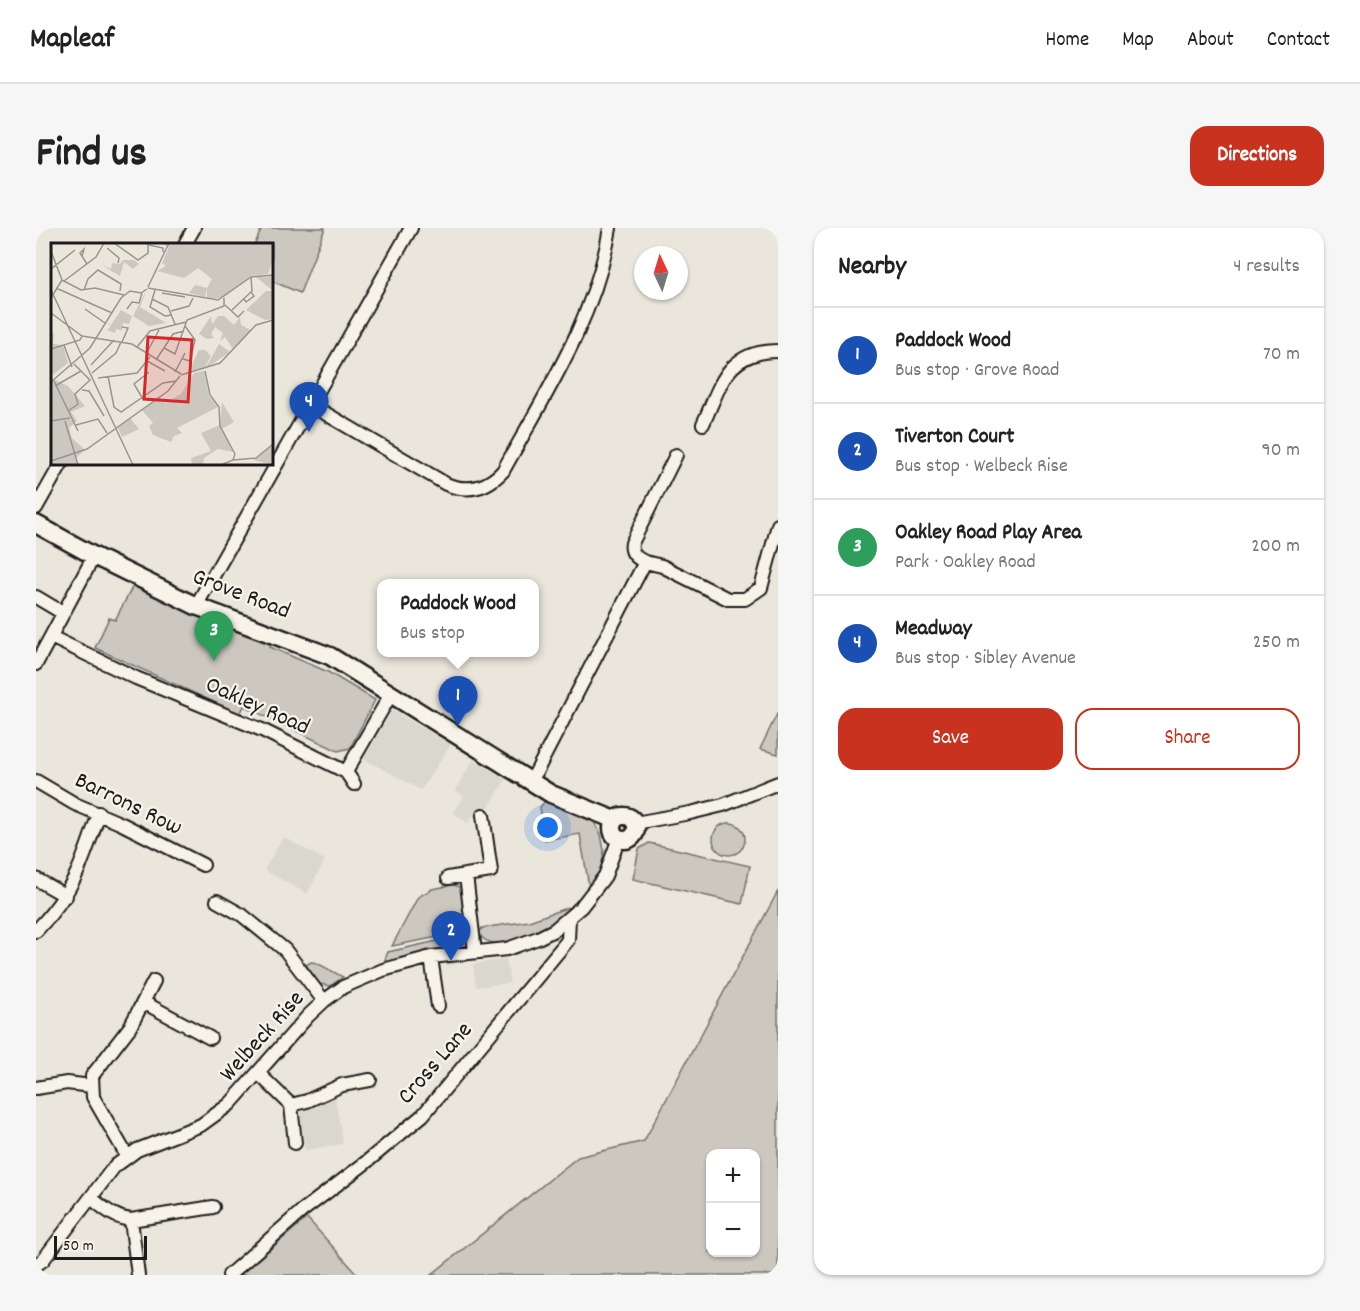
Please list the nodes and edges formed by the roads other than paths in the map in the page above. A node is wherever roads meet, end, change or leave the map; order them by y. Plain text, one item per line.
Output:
1 (194, 228) edge
2 (411, 228) edge
3 (610, 228) edge
4 (186, 243) edge
5 (778, 351) edge
6 (311, 405) junction
7 (703, 424) dead end
8 (676, 455) dead end
9 (60, 465) edge
10 (36, 508) edge
11 (36, 524) edge
12 (778, 525) edge
13 (94, 556) junction
14 (645, 562) junction
15 (36, 597) edge
16 (196, 606) junction
17 (63, 613) junction
18 (51, 637) junction
19 (36, 664) edge
20 (391, 694) junction
21 (346, 772) junction
22 (36, 781) edge
23 (531, 782) junction
24 (778, 783) edge
25 (354, 784) dead end
26 (99, 813) junction
27 (483, 815) dead end
28 (615, 820) junction
29 (635, 823) junction
30 (619, 838) junction
31 (203, 865) dead end
32 (466, 875) junction
33 (448, 878) dead end
34 (36, 879) edge
35 (66, 896) junction
36 (217, 900) dead end
37 (569, 918) junction
38 (36, 932) edge
39 (475, 952) junction
40 (431, 957) junction
41 (154, 981) dead end
42 (324, 1001) junction
43 (143, 1002) junction
44 (438, 1006) dead end
45 (210, 1038) dead end
46 (258, 1073) junction
47 (370, 1080) dead end
48 (91, 1086) junction
49 (36, 1088) edge
50 (291, 1105) junction
51 (295, 1143) dead end
52 (127, 1156) junction
53 (91, 1198) junction
54 (213, 1207) dead end
55 (131, 1220) junction
56 (36, 1265) edge
57 (138, 1275) edge
58 (229, 1275) edge

1 - 4 street
2 - 6 street
3 - 6 street
5 - 7 street
6 - 16 street
8 - 14 street
9 - 10 street
11 - 13 street, Grove Road
12 - 14 street
13 - 16 street, Grove Road
13 - 17 street
14 - 23 street
15 - 17 street
16 - 20 street, Grove Road
17 - 18 street
18 - 19 street
18 - 21 street, Oakley Road
20 - 21 street
20 - 23 street, Grove Road
21 - 25 street, Oakley Road
22 - 26 street, Barrons Row
23 - 28 street, Grove Road
24 - 29 street
26 - 31 street, Barrons Row
26 - 35 street
27 - 32 street
28 - 29 street, Grove Road
28 - 30 street
29 - 30 street
30 - 37 street
32 - 33 street
32 - 39 street
34 - 35 street
35 - 38 street
36 - 42 street
37 - 39 street, Welbeck Rise
37 - 58 street, Cross Lane
39 - 40 street, Welbeck Rise
40 - 42 street, Welbeck Rise
40 - 44 street
41 - 43 street
42 - 46 street, Welbeck Rise
43 - 45 street
43 - 48 street
46 - 50 street
46 - 52 street, Welbeck Rise
47 - 50 street
48 - 49 street
48 - 52 street
50 - 51 street
52 - 53 street, Welbeck Rise
53 - 55 street
53 - 56 street, Welbeck Rise
54 - 55 street
55 - 57 street

